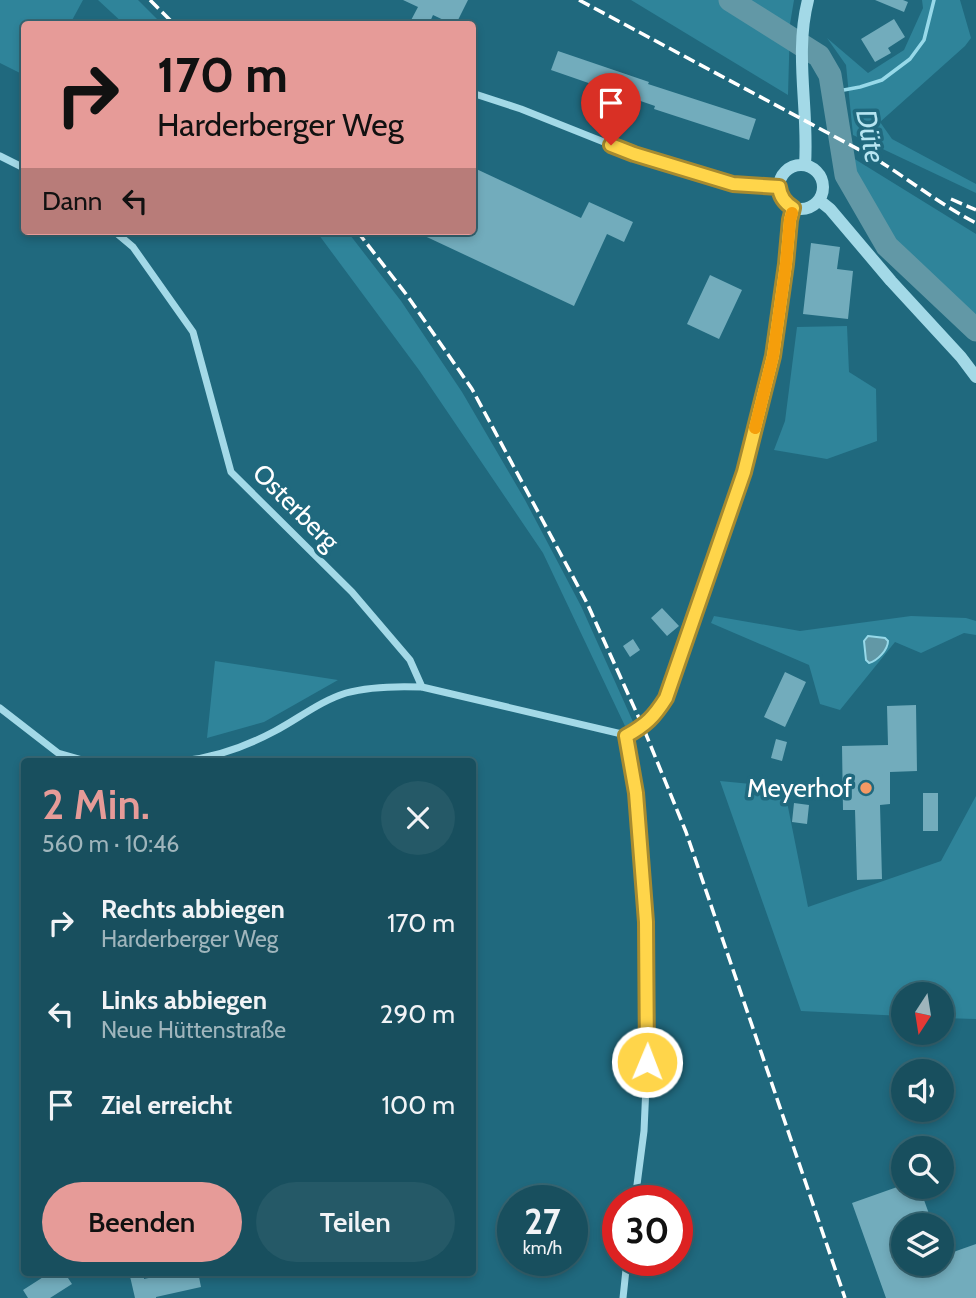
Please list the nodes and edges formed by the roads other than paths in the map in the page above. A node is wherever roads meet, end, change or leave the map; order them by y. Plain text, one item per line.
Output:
1 (808, 0) edge
2 (476, 94) edge
3 (0, 156) edge
4 (805, 165) junction
5 (21, 166) edge
6 (779, 187) junction
7 (820, 201) junction
8 (793, 208) junction
9 (119, 235) edge
10 (976, 377) edge
11 (422, 687) junction
12 (0, 708) edge
13 (626, 736) junction
14 (76, 758) edge
15 (201, 758) edge
16 (637, 1185) edge
17 (625, 1276) edge
18 (623, 1298) edge

1 - 4 street
2 - 6 street
3 - 5 street
4 - 6 street
4 - 7 street
6 - 8 street
7 - 8 street
7 - 10 street
8 - 13 street
9 - 11 street, Osterberg
11 - 13 street
11 - 15 street
12 - 14 street
13 - 16 street
17 - 18 street

